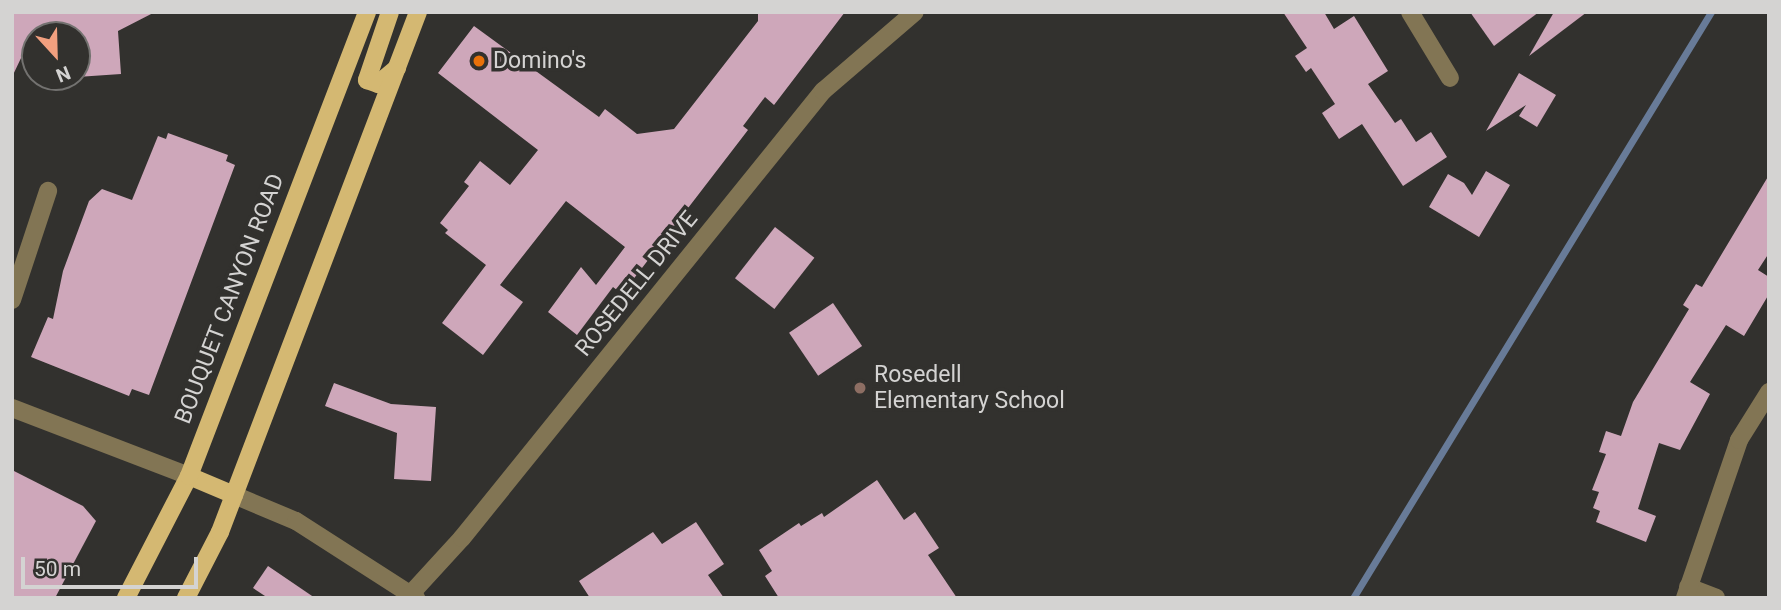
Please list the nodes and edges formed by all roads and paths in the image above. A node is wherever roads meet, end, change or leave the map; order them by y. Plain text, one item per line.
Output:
1 (367, 12) edge
2 (390, 12) edge
3 (418, 12) edge
4 (915, 12) edge
5 (1410, 12) edge
6 (399, 66) junction
7 (1450, 78) dead end
8 (48, 191) dead end
9 (12, 300) edge
10 (1769, 392) edge
11 (12, 408) edge
12 (189, 475) junction
13 (234, 495) junction
14 (1686, 592) edge
15 (411, 596) edge
16 (126, 598) edge
17 (186, 598) edge
18 (1716, 598) edge

1 - 12 main road, BOUQUET CANYON ROAD
2 - 6 main road
3 - 6 main road
4 - 15 street, ROSEDELL DRIVE
5 - 7 street
6 - 13 main road
8 - 9 street
10 - 14 street
11 - 12 street
12 - 13 main road
12 - 16 main road, BOUQUET CANYON ROAD
13 - 15 street
13 - 17 main road
14 - 18 street

